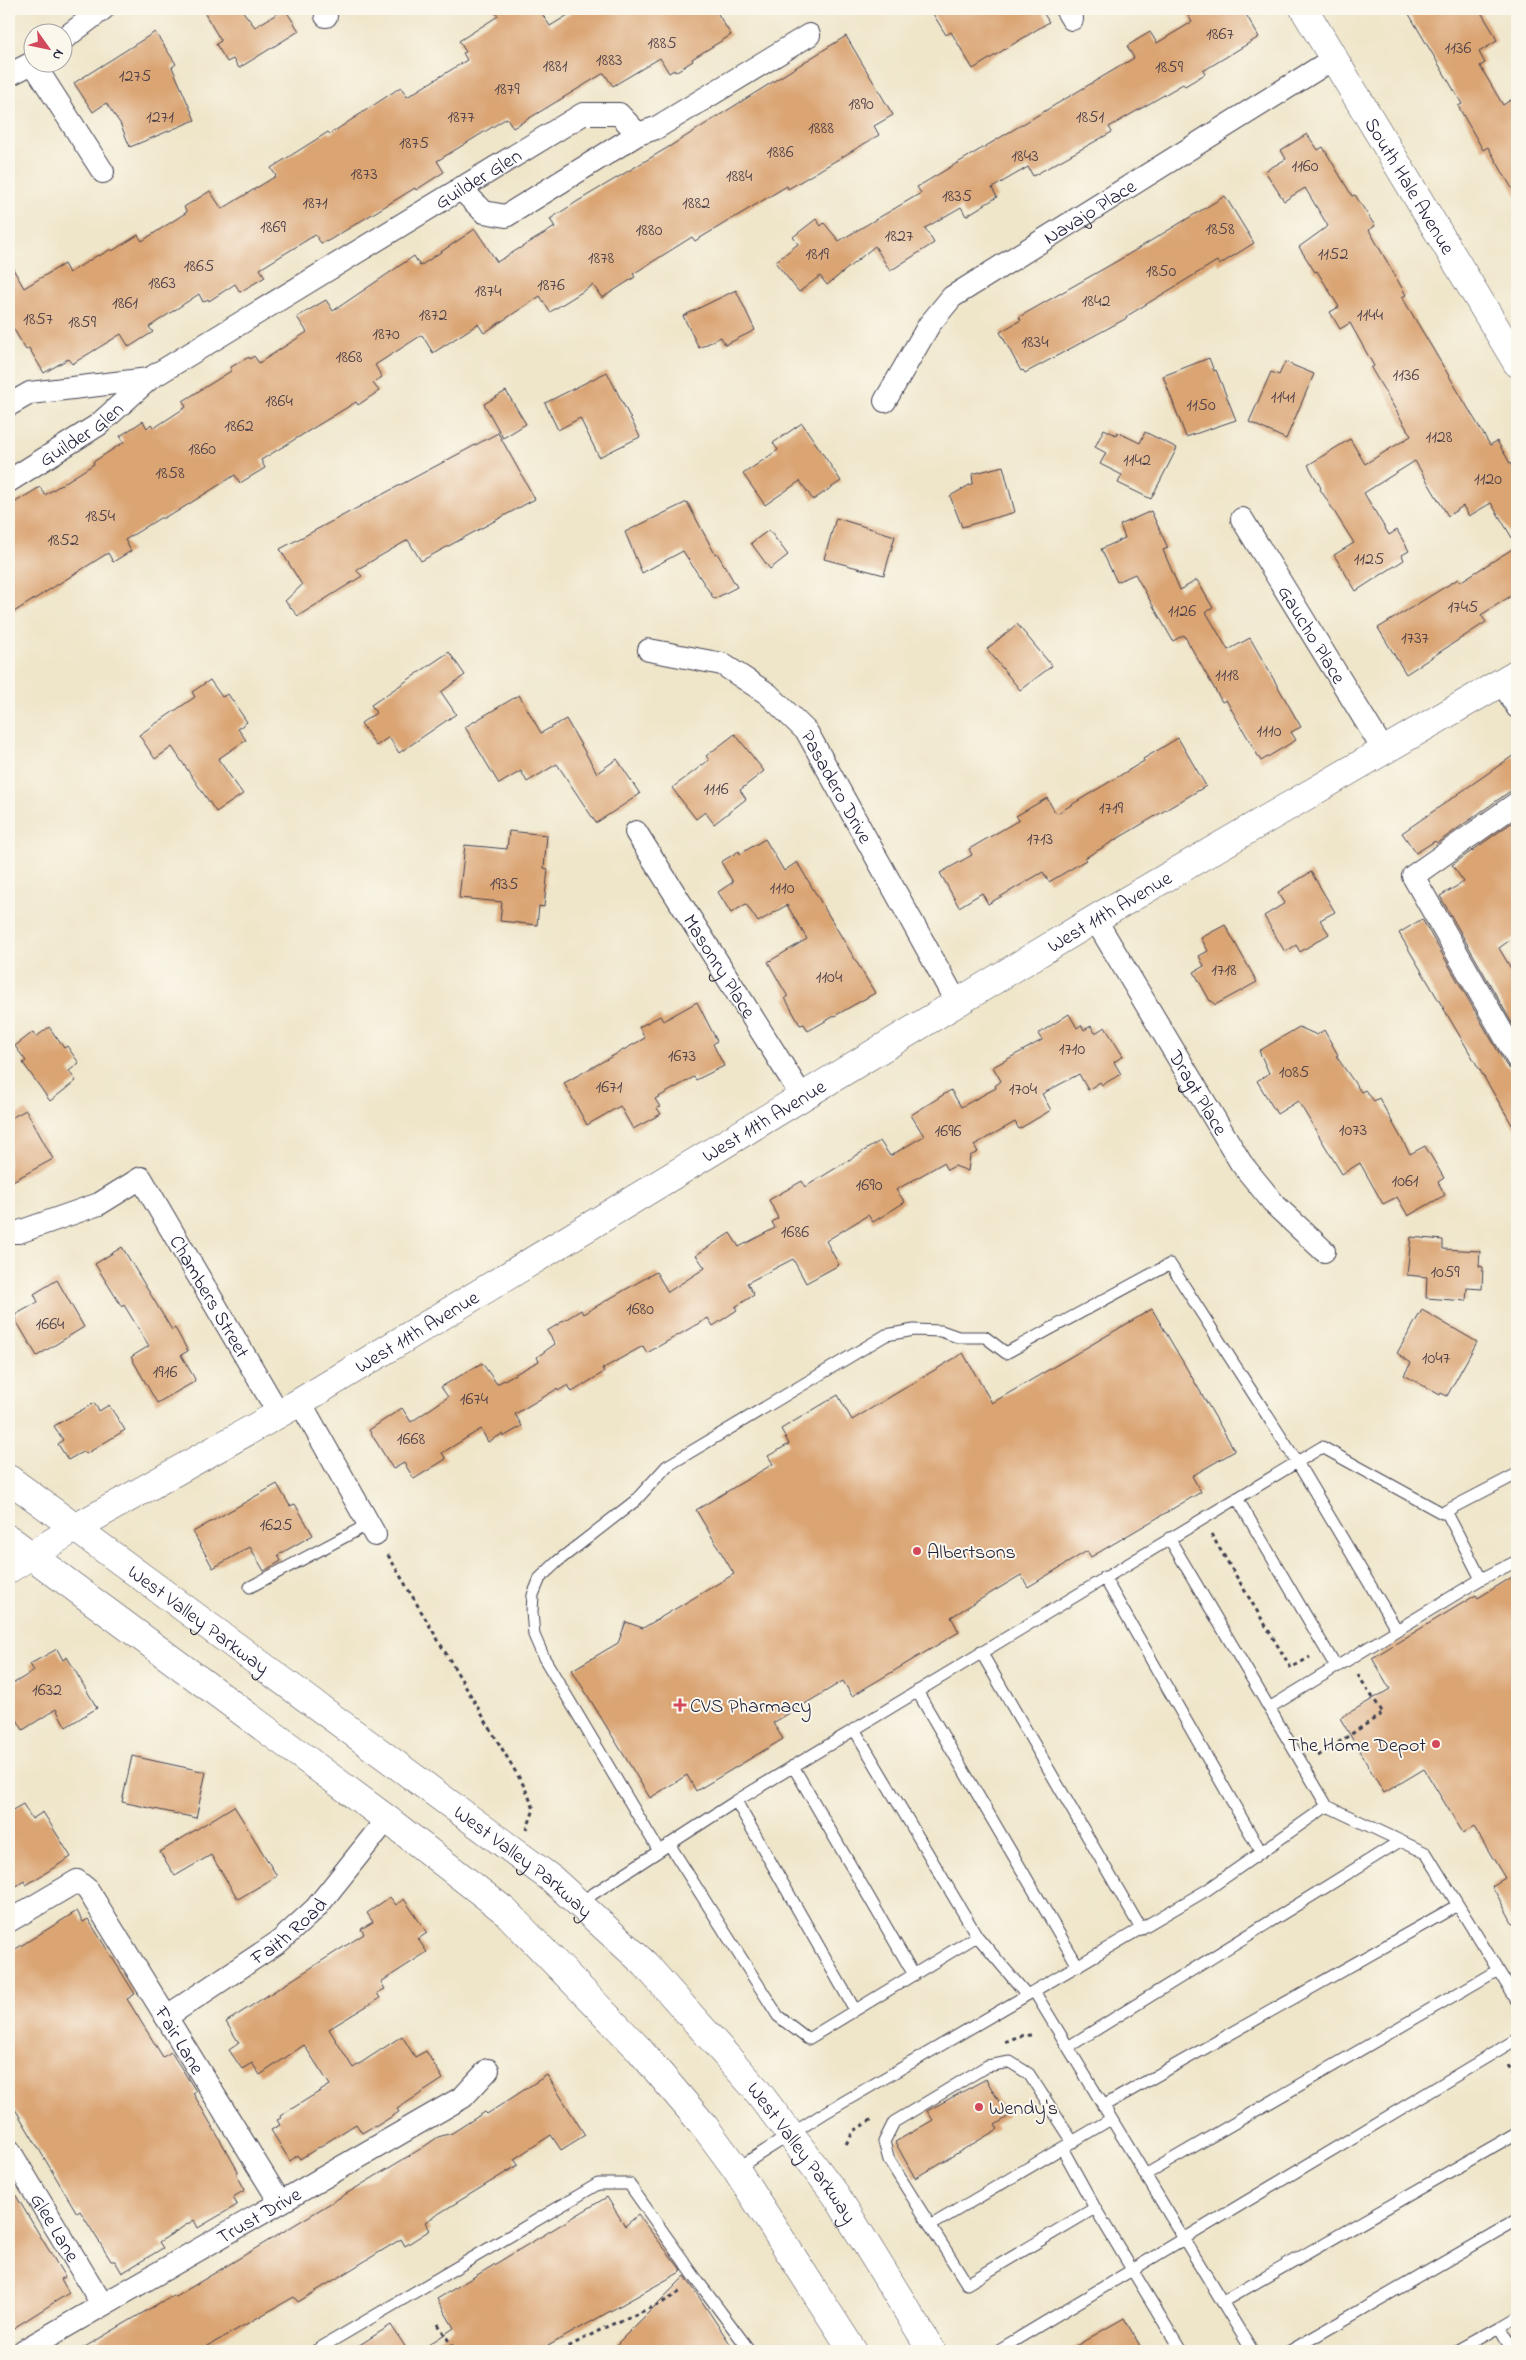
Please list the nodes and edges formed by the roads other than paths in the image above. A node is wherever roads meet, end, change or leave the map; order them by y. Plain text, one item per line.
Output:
1 (103, 9) edge
2 (1304, 9) edge
3 (72, 32) edge
4 (809, 35) dead end
5 (1333, 59) junction
6 (22, 68) edge
7 (39, 72) edge
8 (9, 75) edge
9 (638, 134) junction
10 (103, 172) dead end
11 (460, 188) junction
12 (1517, 364) edge
13 (149, 379) junction
14 (885, 401) dead end
15 (9, 405) edge
16 (9, 481) edge
17 (1242, 518) dead end
18 (649, 650) dead end
19 (1510, 677) edge
20 (1517, 707) edge
21 (1384, 751) junction
22 (1517, 803) edge
23 (636, 832) dead end
24 (1094, 919) junction
25 (957, 1003) junction
26 (1517, 1058) edge
27 (802, 1098) junction
28 (9, 1232) edge
29 (1324, 1251) dead end
30 (290, 1408) junction
31 (1297, 1462) junction
32 (1517, 1474) edge
33 (9, 1479) edge
34 (1237, 1498) junction
35 (1446, 1511) junction
36 (76, 1528) junction
37 (372, 1529) joint
38 (1169, 1538) junction
39 (9, 1539) edge
40 (31, 1555) junction
41 (1517, 1561) edge
42 (9, 1570) edge
43 (1104, 1577) junction
44 (1480, 1579) junction
45 (250, 1587) dead end
46 (1397, 1630) junction
47 (981, 1652) junction
48 (1336, 1667) junction
49 (917, 1691) junction
50 (1269, 1708) junction
51 (854, 1729) junction
52 (793, 1766) junction
53 (736, 1801) junction
54 (1327, 1806) junction
55 (387, 1819) junction
56 (1400, 1841) junction
57 (669, 1844) junction
58 (659, 1851) junction
59 (1261, 1852) junction
60 (579, 1903) junction
61 (1458, 1905) junction
62 (9, 1921) edge
63 (1141, 1929) junction
64 (977, 1936) junction
65 (1078, 1966) junction
66 (1498, 1970) junction
67 (914, 1974) junction
68 (1030, 1993) junction
69 (1517, 2001) edge
70 (855, 2010) junction
71 (166, 2017) junction
72 (1517, 2039) edge
73 (1068, 2047) junction
74 (488, 2070) dead end
75 (1103, 2106) junction
76 (1112, 2120) junction
77 (1517, 2133) edge
78 (790, 2135) junction
79 (1073, 2142) junction
80 (1062, 2148) junction
81 (9, 2150) edge
82 (736, 2169) junction
83 (1145, 2175) junction
84 (280, 2202) junction
85 (1094, 2208) junction
86 (1517, 2220) edge
87 (930, 2226) junction
88 (1183, 2239) junction
89 (1131, 2270) junction
90 (1222, 2302) junction
91 (102, 2304) junction
92 (1517, 2316) edge
93 (1500, 2327) junction
94 (23, 2351) edge
95 (315, 2351) edge
96 (750, 2351) edge
97 (853, 2351) edge
98 (932, 2351) edge
99 (996, 2351) edge
100 (1182, 2351) edge
101 (1252, 2351) edge
102 (1290, 2351) edge
103 (1457, 2351) edge
104 (1514, 2351) edge

1 - 3 street
2 - 5 main road, South Hale Avenue
4 - 9 street
5 - 12 main road, South Hale Avenue
5 - 14 street, Navajo Place
6 - 8 street
7 - 10 street
9 - 11 street, Guilder Glen
9 - 11 street
11 - 13 street, Guilder Glen
13 - 15 street, Guilder Glen
13 - 16 street, Guilder Glen
17 - 21 street, Gaucho Place
18 - 25 street, Pasadero Drive
19 - 20 street
19 - 21 main road, West 11th Avenue
21 - 24 main road, West 11th Avenue
22 - 26 street
23 - 27 street, Masonry Place
24 - 25 main road, West 11th Avenue
24 - 29 street, Dragt Place
25 - 27 main road, West 11th Avenue
27 - 30 main road, West 11th Avenue
28 - 30 street, Chambers Street
30 - 36 main road, West 11th Avenue
30 - 37 street, Chambers Street
31 - 34 lane
31 - 35 lane
31 - 46 lane
31 - 58 lane
32 - 35 lane
33 - 36 main road, West Valley Parkway
34 - 38 lane
34 - 48 lane
35 - 44 lane
36 - 40 main road, West 11th Avenue
36 - 60 main road, West Valley Parkway
37 - 45 lane
38 - 43 lane
38 - 50 lane
39 - 40 main road
40 - 42 main road, West 11th Avenue
40 - 55 main road
41 - 44 lane
43 - 47 lane
43 - 59 lane
44 - 46 lane
46 - 48 lane
47 - 49 lane
47 - 63 lane
48 - 50 lane
49 - 51 lane
49 - 65 lane
50 - 54 lane
51 - 52 lane
51 - 64 lane
52 - 53 lane
52 - 67 lane
53 - 57 lane
53 - 70 lane
54 - 56 lane
54 - 59 lane
55 - 71 street, Faith Road
55 - 82 main road
56 - 61 lane
56 - 73 lane
57 - 58 lane
57 - 70 lane
58 - 60 lane
59 - 63 lane
60 - 78 main road, West Valley Parkway
61 - 66 lane
61 - 75 lane
62 - 71 street, Fair Lane
63 - 65 lane
64 - 67 lane
64 - 68 lane
65 - 68 lane
66 - 69 lane
66 - 83 lane
67 - 70 lane
68 - 73 lane
68 - 78 lane
71 - 84 street, Fair Lane
72 - 88 lane
73 - 75 lane
74 - 84 street, Trust Drive
75 - 76 lane
76 - 79 lane
76 - 83 lane
77 - 90 lane
78 - 82 lane
78 - 98 main road, West Valley Parkway
79 - 80 lane
79 - 87 lane
80 - 85 lane
80 - 87 lane
81 - 91 street, Glee Lane
82 - 97 main road
83 - 88 lane
84 - 91 street, Trust Drive
85 - 87 lane
85 - 89 lane
86 - 102 lane
88 - 89 lane
88 - 90 lane
89 - 99 lane
89 - 100 lane
90 - 101 lane
91 - 94 street, Trust Drive
92 - 93 lane
93 - 103 lane
93 - 104 lane
95 - 96 lane

